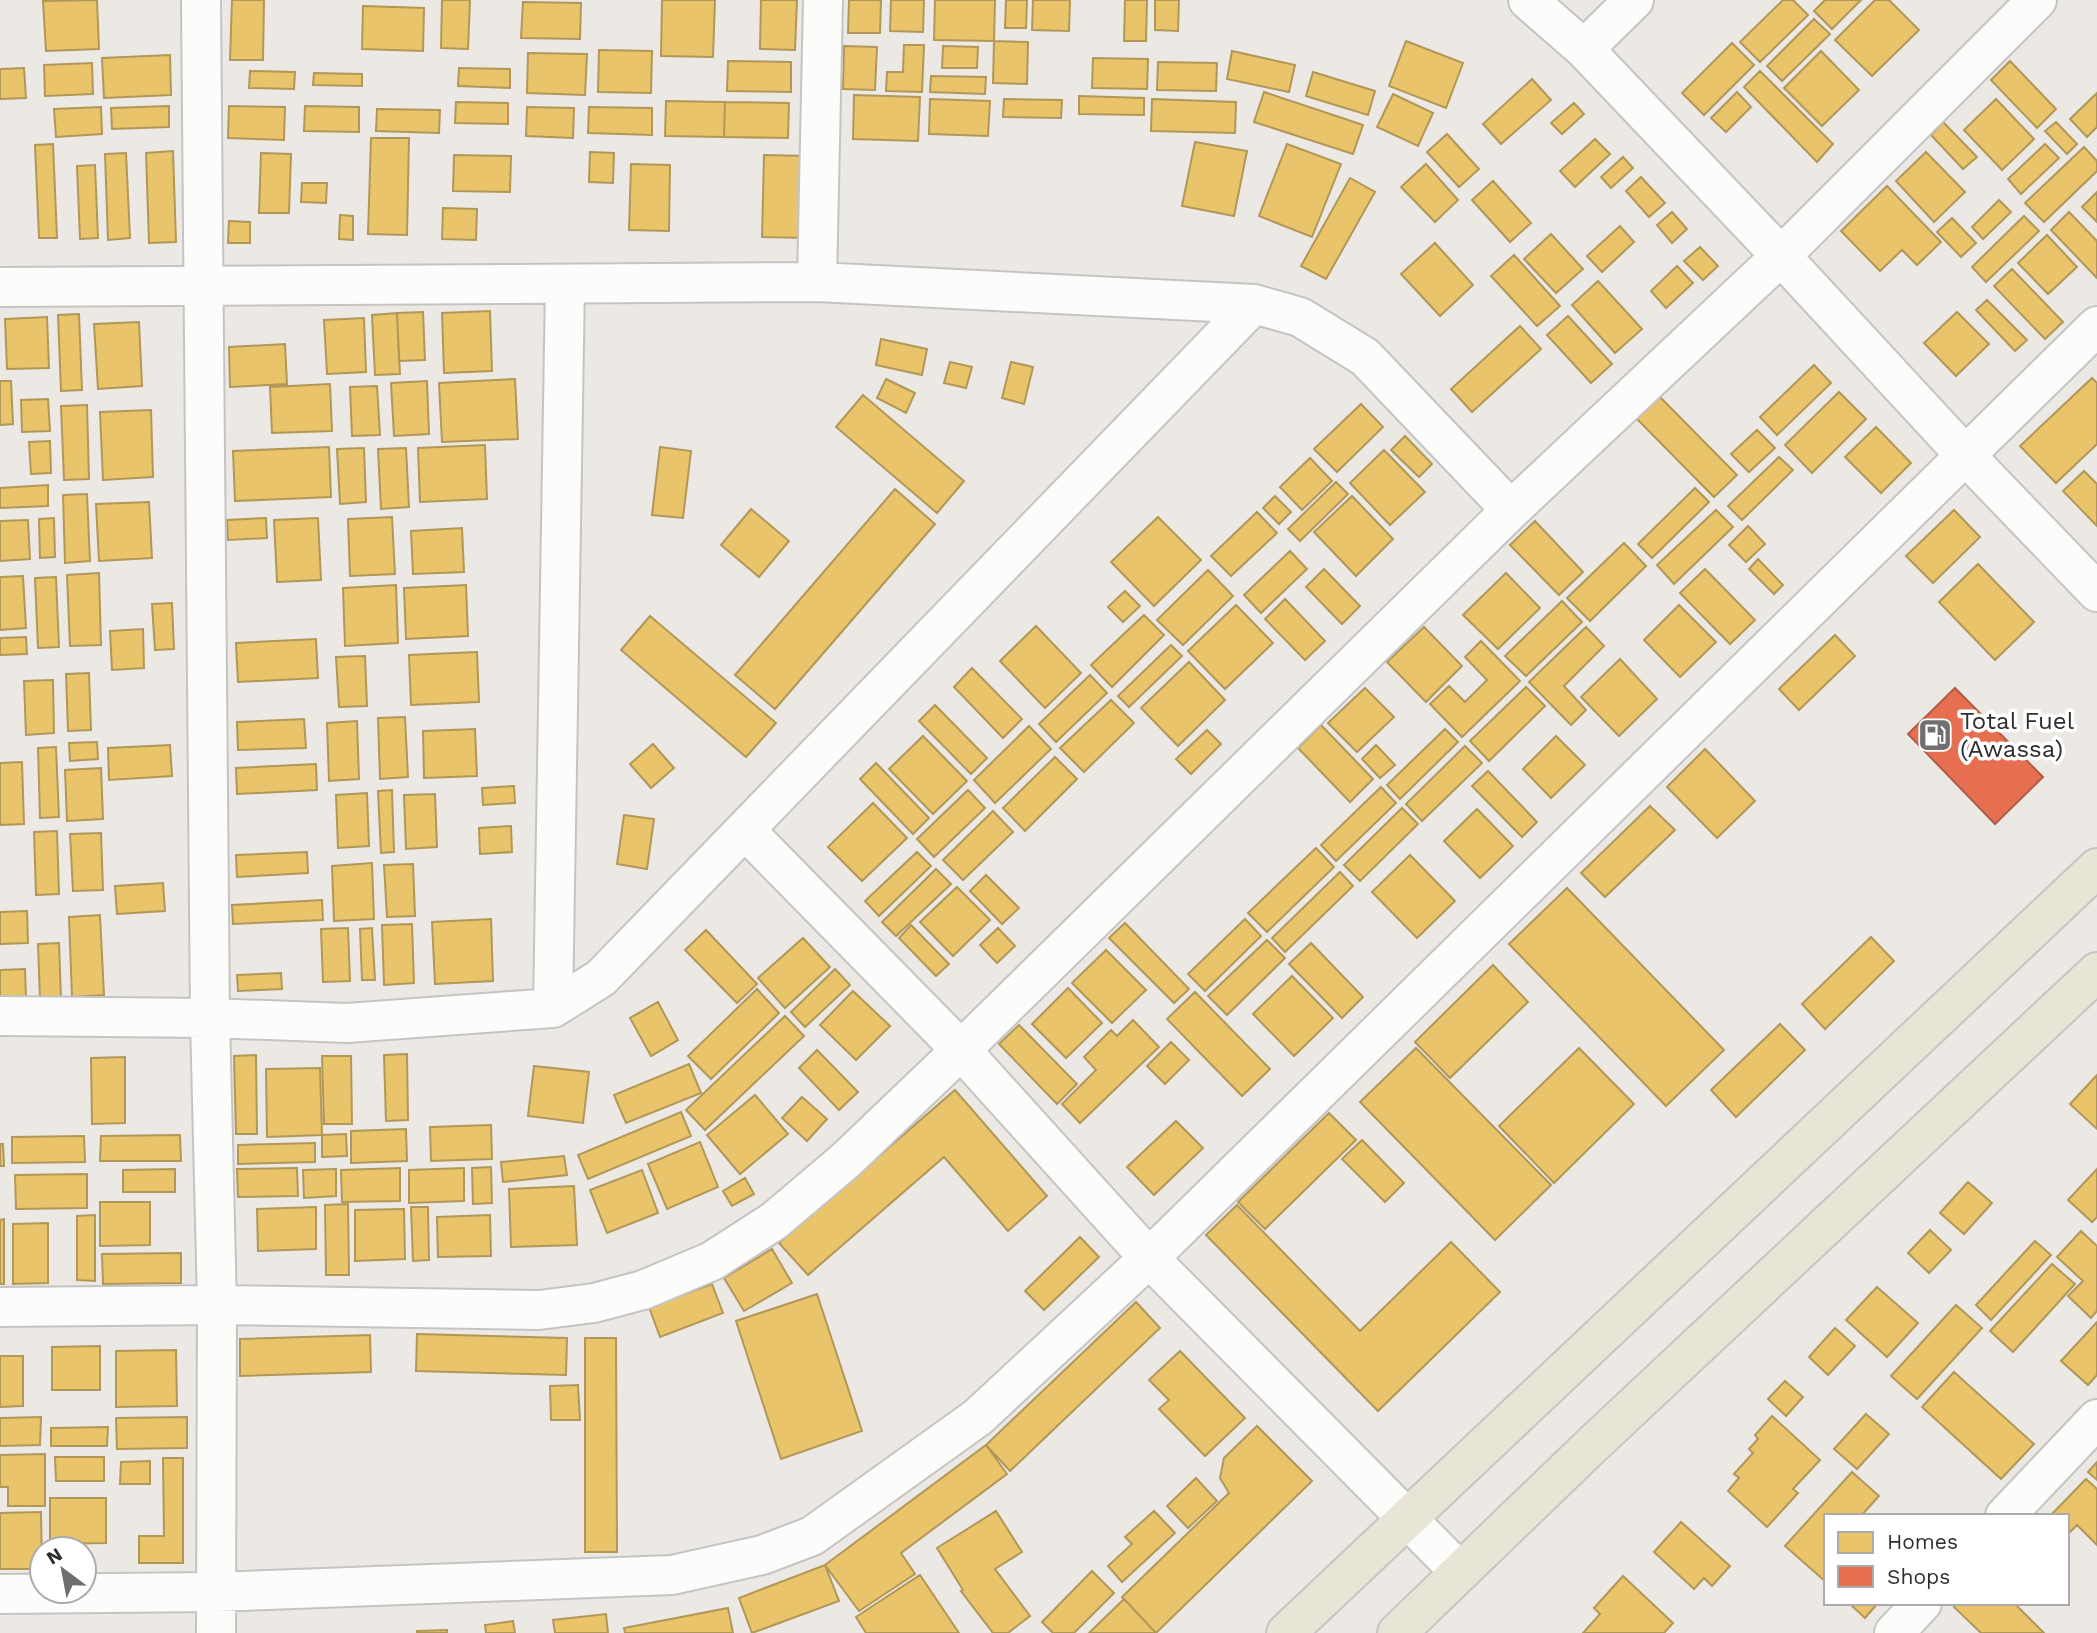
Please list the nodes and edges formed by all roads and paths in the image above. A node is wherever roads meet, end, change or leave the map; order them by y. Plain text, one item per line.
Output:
1 (201, 0) edge
2 (823, 0) edge
3 (1528, 0) edge
4 (1634, 0) edge
5 (2037, 0) edge
6 (1584, 49) junction
7 (1781, 256) junction
8 (817, 282) junction
9 (565, 284) junction
10 (0, 287) edge
11 (204, 287) junction
12 (1254, 304) junction
13 (2097, 326) edge
14 (1965, 455) junction
15 (1511, 510) junction
16 (2097, 592) edge
17 (745, 830) junction
18 (2097, 868) edge
19 (2097, 972) edge
20 (554, 1008) junction
21 (0, 1016) edge
22 (211, 1018) junction
23 (961, 1050) junction
24 (1149, 1258) junction
25 (217, 1305) junction
26 (0, 1307) edge
27 (2097, 1419) edge
28 (2007, 1514) edge
29 (1407, 1518) junction
30 (1461, 1572) junction
31 (216, 1592) junction
32 (0, 1594) edge
33 (1920, 1605) edge
34 (216, 1633) edge
35 (1286, 1633) edge
36 (1397, 1633) edge
37 (1894, 1633) edge

1 - 11 street
2 - 8 street
3 - 6 street
4 - 6 street
5 - 7 street
6 - 7 street
7 - 14 street
7 - 15 street
8 - 9 street
8 - 12 street
9 - 11 street
9 - 20 street
10 - 11 street
11 - 22 street
12 - 15 street
12 - 17 street
13 - 14 street
14 - 16 street
14 - 24 street
15 - 23 street
17 - 20 street
17 - 23 street
18 - 29 main road
19 - 30 main road
20 - 22 street
21 - 22 street
22 - 25 street
23 - 24 street
23 - 25 street
24 - 29 street
24 - 31 street
25 - 26 street
25 - 31 street
27 - 28 street
29 - 30 street
29 - 35 main road
30 - 36 main road
31 - 32 street
31 - 34 street
33 - 37 street

